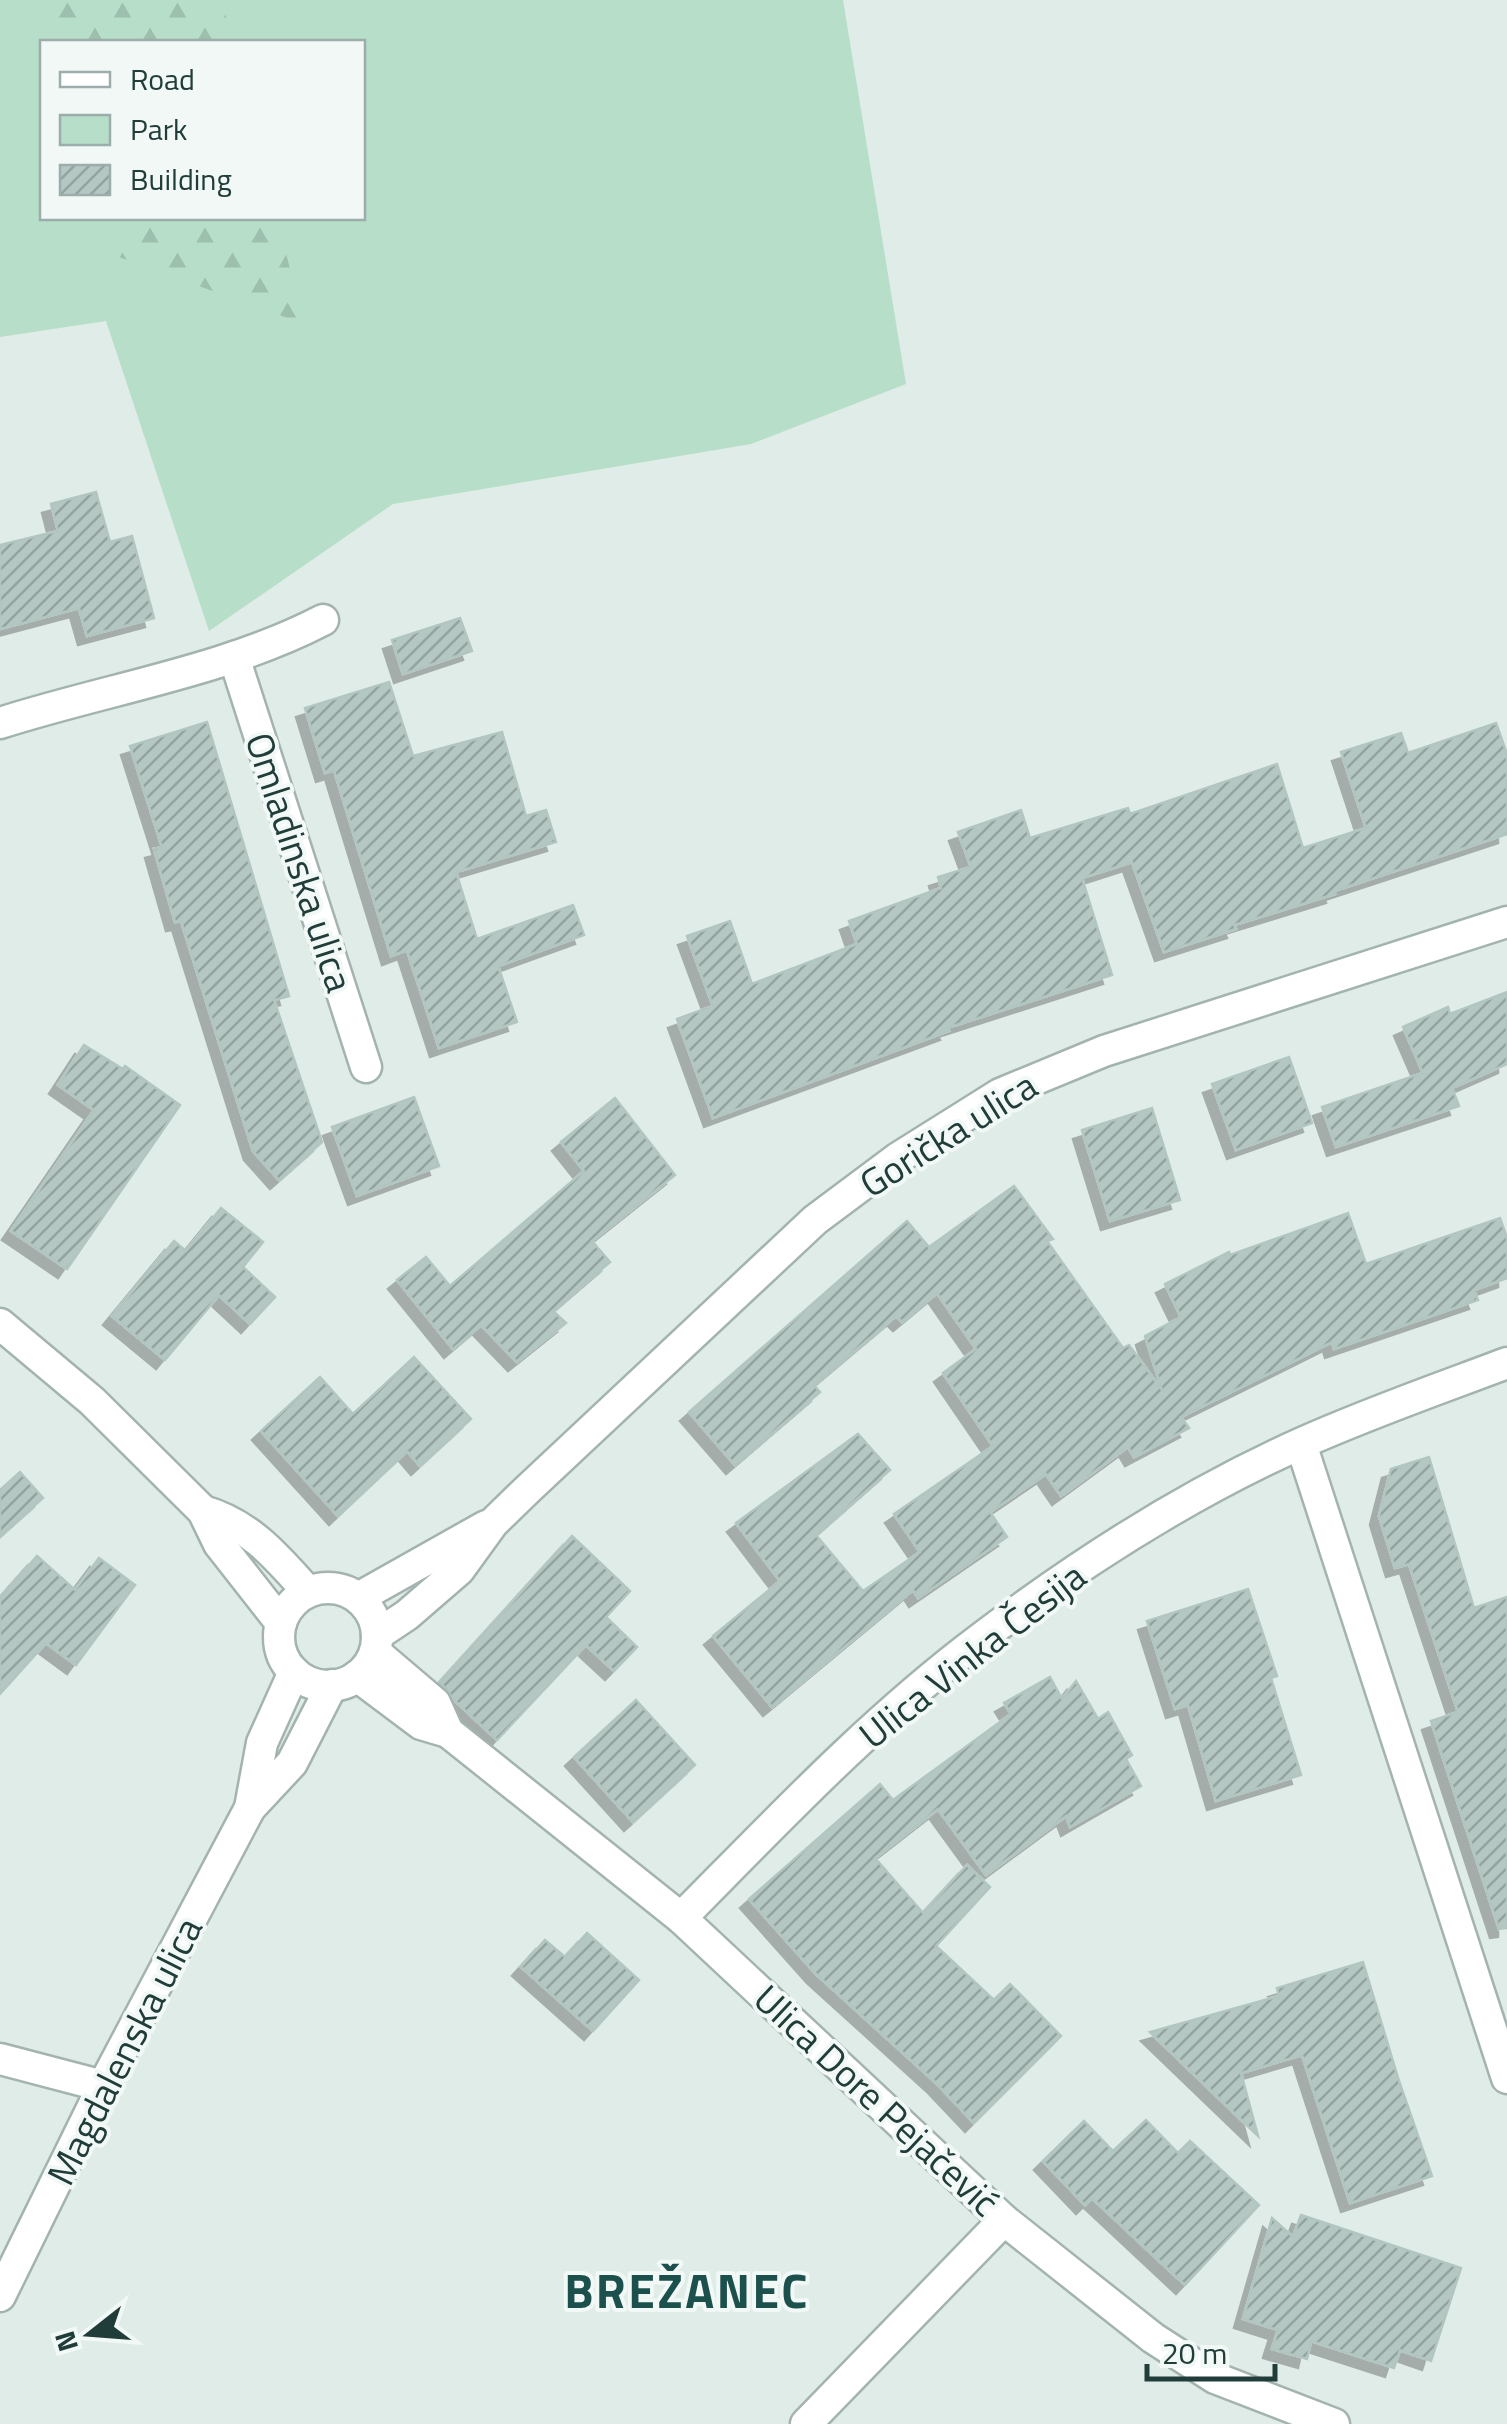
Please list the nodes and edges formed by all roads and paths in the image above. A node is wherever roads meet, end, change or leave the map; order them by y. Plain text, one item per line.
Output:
1 (324, 620) dead end
2 (234, 656) junction
3 (0, 723) edge
4 (1507, 922) edge
5 (366, 1067) dead end
6 (0, 1324) edge
7 (1507, 1363) edge
8 (1301, 1444) junction
9 (202, 1511) junction
10 (493, 1523) junction
11 (308, 1592) junction
12 (358, 1598) junction
13 (281, 1622) junction
14 (360, 1662) junction
15 (294, 1672) junction
16 (250, 1808) junction
17 (681, 1918) junction
18 (0, 2059) edge
19 (1507, 2078) edge
20 (103, 2086) junction
21 (1004, 2220) junction
22 (0, 2296) edge
23 (806, 2424) edge
24 (1334, 2424) edge

1 - 2 street
2 - 3 street
2 - 5 street, Omladinska ulica
4 - 10 street, Gorička ulica
6 - 9 street
7 - 8 street, Ulica Vinka Česija
8 - 17 street, Ulica Vinka Česija
8 - 19 street
9 - 11 street
9 - 13 street
10 - 12 street, Gorička ulica
10 - 14 street, Gorička ulica
11 - 12 street
11 - 13 street
12 - 14 street
13 - 15 street
14 - 15 street
14 - 16 street
14 - 17 street, Ulica Dore Pejačević
15 - 16 street
16 - 20 street, Magdalenska ulica
17 - 21 street, Ulica Dore Pejačević
18 - 20 street
20 - 22 street, Magdalenska ulica
21 - 23 street
21 - 24 street, Ulica Dore Pejačević

